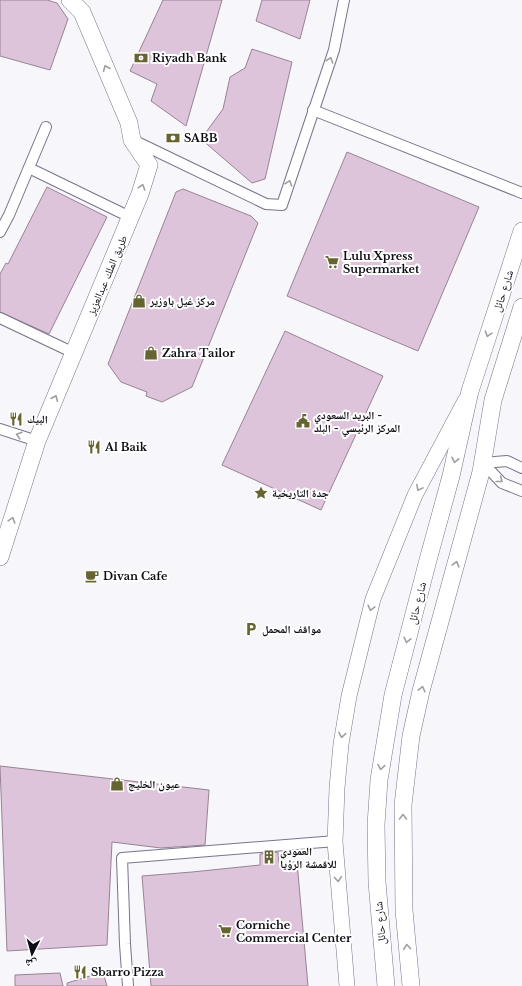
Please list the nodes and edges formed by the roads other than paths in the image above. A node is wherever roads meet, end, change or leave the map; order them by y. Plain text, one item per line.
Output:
1 (70, 0) edge
2 (344, 0) edge
3 (314, 110) junction
4 (46, 127) dead end
5 (132, 140) junction
6 (29, 168) junction
7 (522, 193) edge
8 (130, 217) junction
9 (522, 231) edge
10 (0, 232) edge
11 (522, 307) edge
12 (0, 318) edge
13 (74, 353) junction
14 (470, 391) junction
15 (0, 429) edge
16 (37, 441) junction
17 (483, 463) junction
18 (522, 468) edge
19 (522, 491) edge
20 (0, 557) edge
21 (336, 841) junction
22 (128, 986) edge
23 (347, 986) edge
24 (386, 986) edge
25 (410, 986) edge

5 -> 1 main road, طريق الملك عبدالعزيز
3 -> 2 street
5 -> 3 street
3 - 7 street
4 - 6 street
8 -> 5 main road, طريق الملك عبدالعزيز
6 - 8 street
6 - 10 street
8 - 13 main road, طريق الملك عبدالعزيز
9 -> 14 main road, شارع حائل
11 - 17 main road, شارع حائل
12 - 13 street
16 -> 13 main road, طريق الملك عبدالعزيز
14 -> 21 main road
14 -> 24 main road, شارع حائل
16 -> 15 street
20 -> 16 main road, طريق الملك عبدالعزيز
17 - 18 street
17 -> 19 street
25 -> 17 main road, شارع حائل
21 - 22 street
21 -> 23 main road

